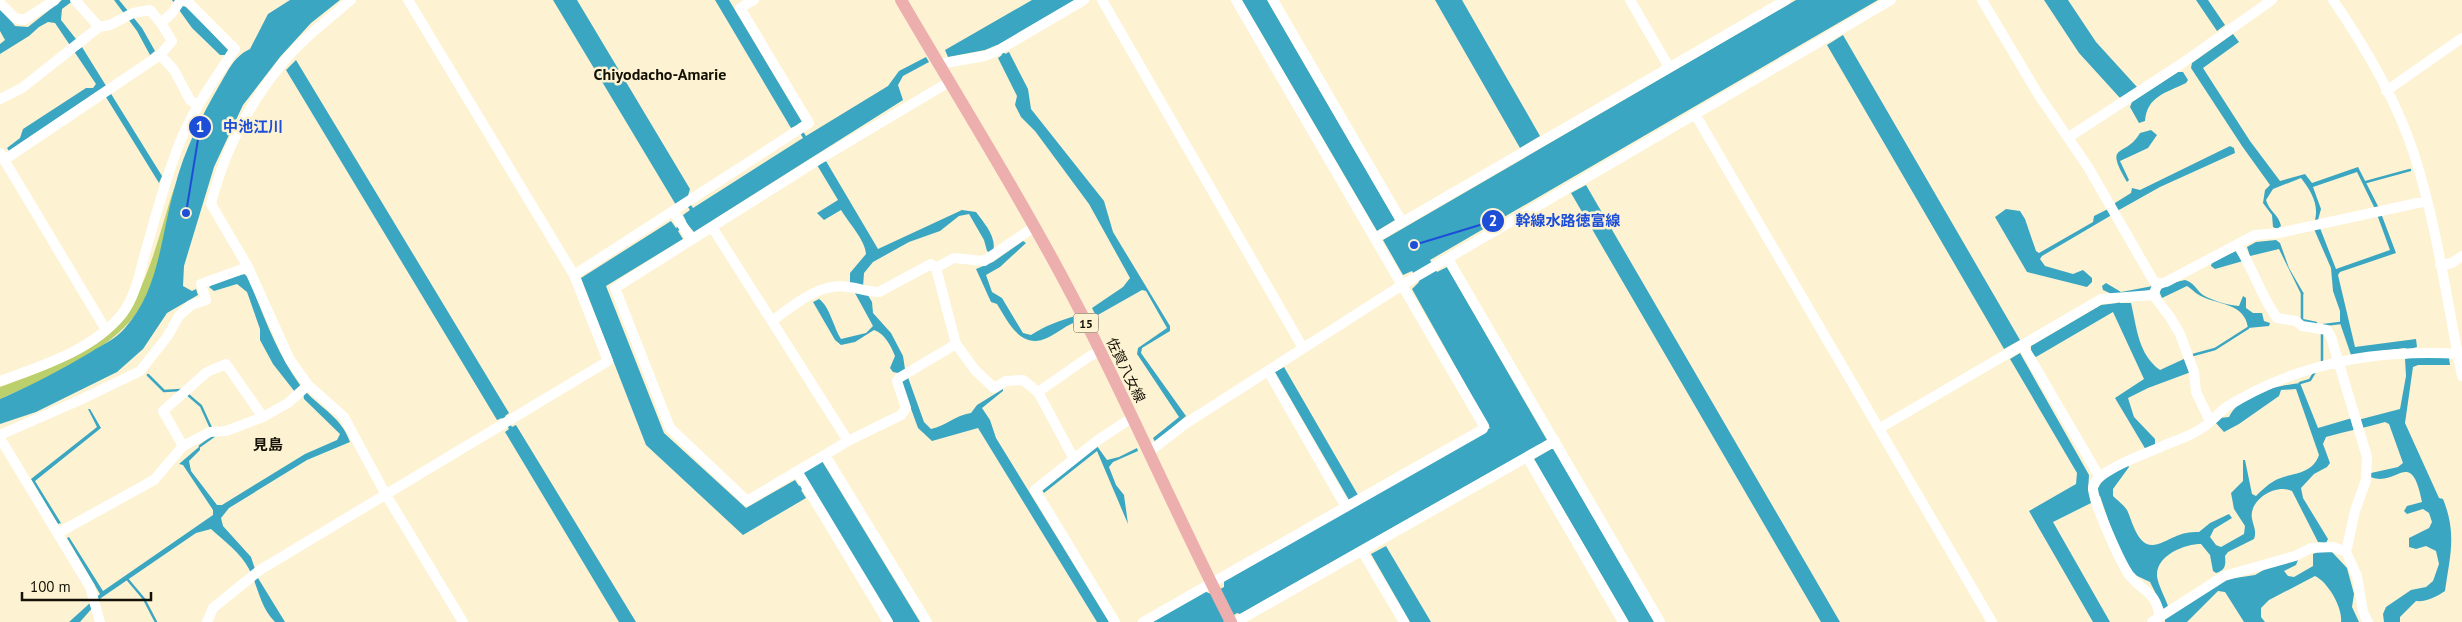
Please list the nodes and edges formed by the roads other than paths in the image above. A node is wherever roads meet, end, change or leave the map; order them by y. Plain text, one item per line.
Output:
1 (55, 0) edge
2 (75, 0) edge
3 (351, 0) edge
4 (408, 0) edge
5 (754, 0) edge
6 (901, 0) edge
7 (1084, 0) edge
8 (1102, 0) edge
9 (1236, 0) edge
10 (1274, 0) edge
11 (1630, 0) edge
12 (1786, 0) edge
13 (1891, 0) edge
14 (1982, 0) edge
15 (2272, 0) edge
16 (2332, 0) edge
17 (1, 2) edge
18 (181, 2) edge
19 (738, 4) edge
20 (161, 23) junction
21 (99, 27) junction
22 (2462, 38) edge
23 (160, 56) junction
24 (939, 64) junction
25 (1669, 67) junction
26 (949, 82) junction
27 (2386, 91) junction
28 (0, 99) edge
29 (197, 105) junction
30 (1695, 114) junction
31 (2069, 137) junction
32 (2, 156) edge
33 (2427, 201) junction
34 (674, 212) junction
35 (1402, 222) junction
36 (712, 227) junction
37 (1034, 227) junction
38 (1375, 238) junction
39 (691, 239) junction
40 (2237, 244) junction
41 (2462, 256) edge
42 (1448, 259) junction
43 (2440, 265) junction
44 (248, 267) junction
45 (936, 268) junction
46 (574, 275) junction
47 (1402, 285) junction
48 (2156, 289) junction
49 (772, 320) junction
50 (106, 330) junction
51 (956, 344) junction
52 (1303, 348) junction
53 (2016, 350) junction
54 (1101, 351) junction
55 (2460, 354) edge
56 (2339, 362) junction
57 (1268, 370) junction
58 (2462, 376) edge
59 (0, 381) edge
60 (304, 388) junction
61 (1038, 392) junction
62 (263, 417) junction
63 (1133, 417) junction
64 (2210, 421) junction
65 (1880, 428) junction
66 (0, 437) edge
67 (848, 441) junction
68 (1555, 441) junction
69 (183, 446) junction
70 (1150, 451) junction
71 (825, 454) junction
72 (1527, 457) junction
73 (1074, 459) junction
74 (797, 471) junction
75 (2099, 476) junction
76 (385, 493) junction
77 (1346, 507) junction
78 (58, 533) junction
79 (1362, 550) junction
80 (2346, 552) junction
81 (1213, 587) junction
82 (2156, 620) edge
83 (1232, 621) edge
84 (100, 622) edge
85 (207, 622) edge
86 (463, 622) edge
87 (888, 622) edge
88 (927, 622) edge
89 (1115, 622) edge
90 (1143, 622) edge
91 (1404, 622) edge
92 (1623, 622) edge
93 (1660, 622) edge
94 (1992, 622) edge
95 (2368, 622) edge

1 - 17 street
2 - 21 street
3 - 44 street
4 - 46 street
5 - 19 street
6 - 24 main road, 15
7 - 24 street
8 - 52 street
9 - 38 street
10 - 35 street
11 - 25 street
12 - 25 street
13 - 30 street
14 - 31 street
15 - 31 street
16 - 27 street
18 - 20 street
18 - 29 street
19 - 34 street
20 - 21 street
20 - 23 street
21 - 28 street
22 - 27 street
23 - 29 street
23 - 32 street
24 - 26 main road, 佐賀八女線 / 15
25 - 35 street
26 - 36 street
26 - 37 main road, 佐賀八女線 / 15
27 - 33 street
29 - 50 street
30 - 42 street
30 - 65 street
31 - 48 street
32 - 50 street
33 - 40 street
33 - 43 street
34 - 39 street
34 - 46 street
35 - 38 street
36 - 39 street
36 - 49 street
37 - 45 street
37 - 54 main road, 佐賀八女線 / 15
38 - 47 street
39 - 74 street
40 - 48 street
40 - 56 street
41 - 43 street
42 - 47 street
42 - 68 street
43 - 55 street
44 - 60 street
44 - 66 street
45 - 49 street
45 - 51 street
46 - 76 street
47 - 52 street
47 - 77 street
48 - 53 street
48 - 64 street
49 - 67 street
50 - 59 street
51 - 61 street
51 - 67 street
52 - 57 street
53 - 65 street
53 - 75 street
54 - 61 street
54 - 63 main road, 佐賀八女線 / 15
55 - 56 street
55 - 58 street
56 - 64 street
56 - 80 street
57 - 70 street
57 - 77 street
60 - 62 street
60 - 76 street
61 - 73 street
62 - 69 street
62 - 69 street
63 - 70 main road, 佐賀八女線 / 15
63 - 73 street
64 - 75 street
65 - 94 street
66 - 78 street
67 - 71 street
68 - 72 street
68 - 93 street
69 - 78 street
70 - 81 main road, 佐賀八女線 / 15
71 - 74 street
71 - 88 street
72 - 79 street
72 - 92 street
73 - 89 street
74 - 87 street
75 - 82 street
76 - 85 street
76 - 86 street
77 - 81 street
78 - 84 street
79 - 83 street
79 - 91 street
80 - 82 street
80 - 95 street
81 - 83 main road, 15
81 - 90 street

